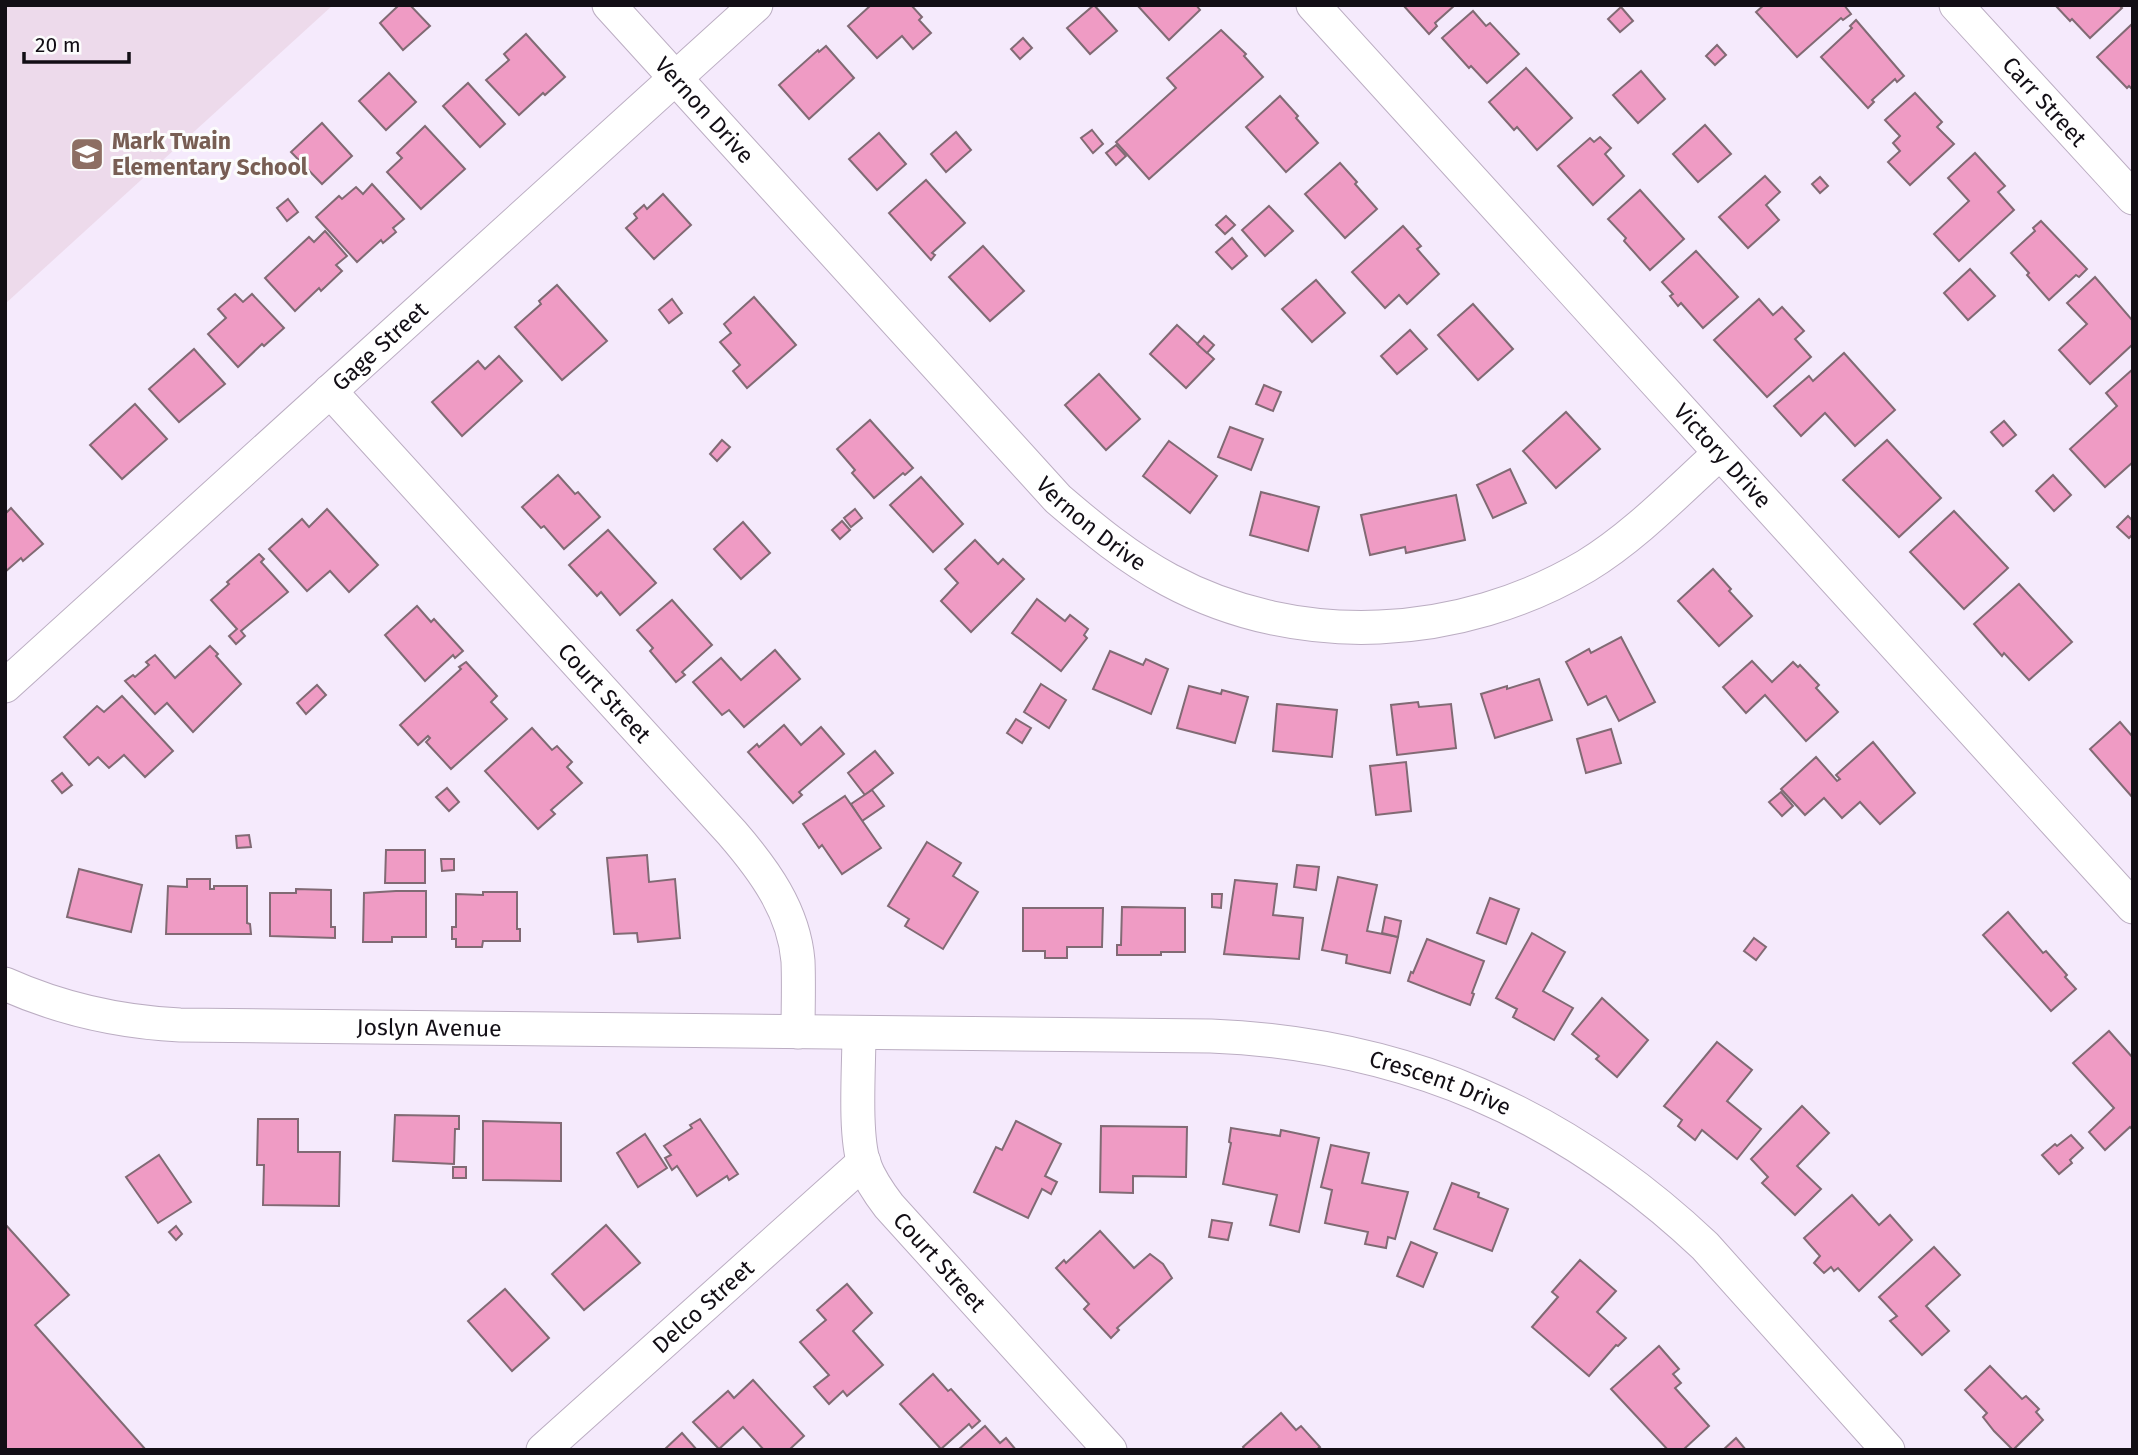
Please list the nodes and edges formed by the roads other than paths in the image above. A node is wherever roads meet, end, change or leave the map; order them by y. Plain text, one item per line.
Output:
1 (609, 5) edge
2 (755, 5) edge
3 (1313, 5) edge
4 (1956, 5) edge
5 (676, 78) junction
6 (2133, 198) edge
7 (330, 391) junction
8 (1720, 453) junction
9 (5, 687) edge
10 (2133, 907) edge
11 (5, 984) edge
12 (798, 1032) junction
13 (859, 1033) junction
14 (864, 1162) junction
15 (543, 1450) edge
16 (1110, 1450) edge
17 (1888, 1450) edge

1 - 5 street, Vernon Drive
2 - 5 street, Gage Street
3 - 8 street, Victory Drive
4 - 6 street, Carr Street
5 - 7 street, Gage Street
5 - 8 street, Vernon Drive
7 - 9 street, Gage Street
7 - 12 street, Court Street
8 - 10 street, Victory Drive
11 - 12 street, Joslyn Avenue
12 - 13 street, Joslyn Avenue
13 - 14 street, Court Street
13 - 17 street, Crescent Drive
14 - 15 street, Delco Street
14 - 16 street, Court Street

